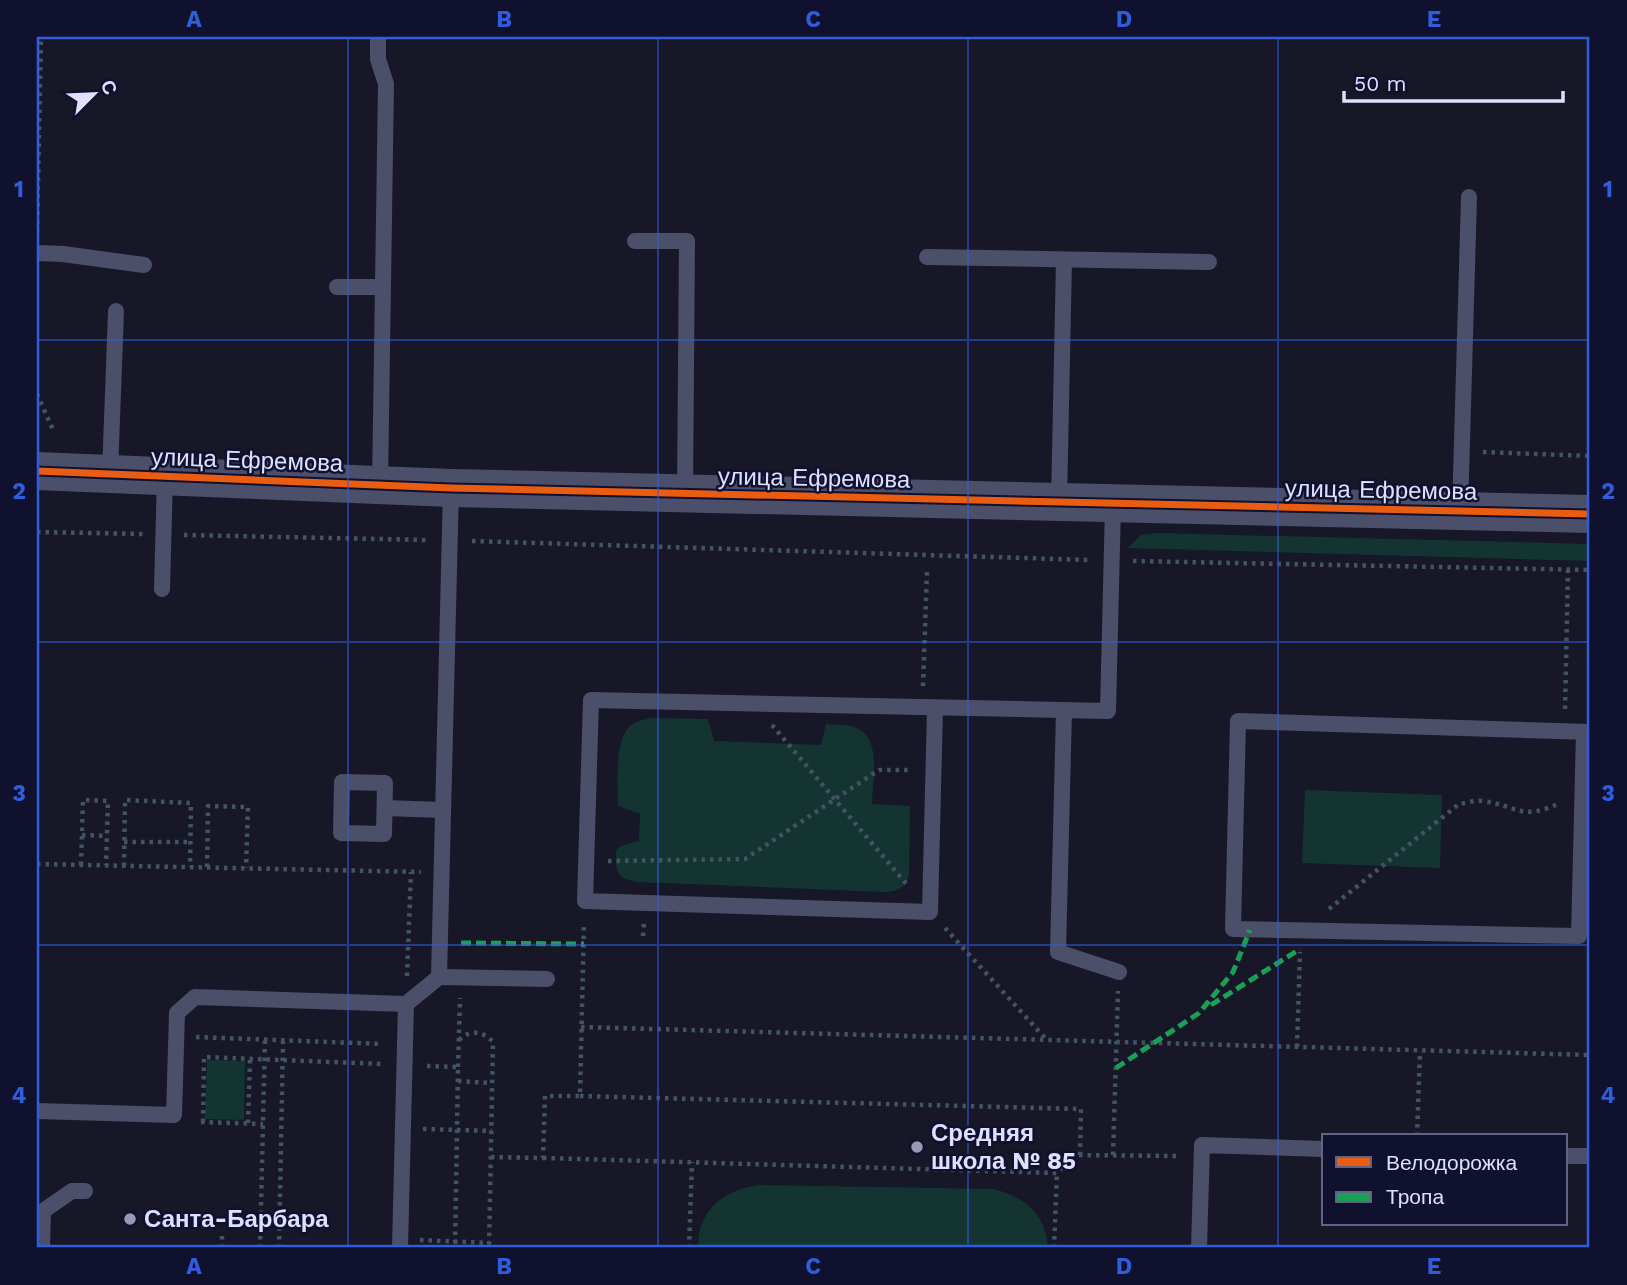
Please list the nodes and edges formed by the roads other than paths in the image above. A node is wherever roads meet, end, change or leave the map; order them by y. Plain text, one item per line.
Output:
1 (378, 37) edge
2 (1469, 197) dead end
3 (635, 241) dead end
4 (37, 253) edge
5 (927, 257) dead end
6 (1064, 260) junction
7 (1209, 262) dead end
8 (144, 265) dead end
9 (337, 286) dead end
10 (383, 288) junction
11 (116, 312) dead end
12 (37, 471) edge
13 (110, 474) junction
14 (165, 477) junction
15 (380, 485) junction
16 (451, 488) junction
17 (685, 494) junction
18 (1059, 503) junction
19 (1113, 505) junction
20 (1460, 511) junction
21 (1590, 514) edge
22 (162, 589) dead end
23 (929, 709) junction
24 (1064, 711) junction
25 (1587, 732) edge
26 (385, 808) dead end
27 (443, 810) junction
28 (1119, 972) road end
29 (439, 977) junction
30 (547, 979) dead end
31 (406, 1004) junction
32 (37, 1111) edge
33 (1322, 1149) edge
34 (1568, 1156) edge
35 (1590, 1156) edge
36 (85, 1191) dead end
37 (400, 1244) edge
38 (42, 1248) edge
39 (1199, 1248) edge

1 - 10 lane
2 - 20 lane
3 - 17 lane
4 - 8 lane
5 - 6 lane
6 - 7 lane
6 - 18 lane
9 - 10 lane
10 - 15 lane
11 - 13 lane
12 - 13 street, улица Ефремова
13 - 14 street, улица Ефремова
14 - 15 street, улица Ефремова
14 - 22 lane
15 - 16 street, улица Ефремова
16 - 17 street, улица Ефремова
16 - 27 lane
17 - 18 street, улица Ефремова
18 - 19 street, улица Ефремова
19 - 20 street, улица Ефремова
19 - 24 lane
20 - 21 street, улица Ефремова
23 - 23 lane
23 - 24 lane
24 - 28 lane
25 - 25 lane
26 - 27 lane
27 - 29 lane
29 - 30 lane
29 - 31 lane
31 - 32 lane
31 - 37 lane
33 - 39 lane
34 - 35 lane
36 - 38 lane

